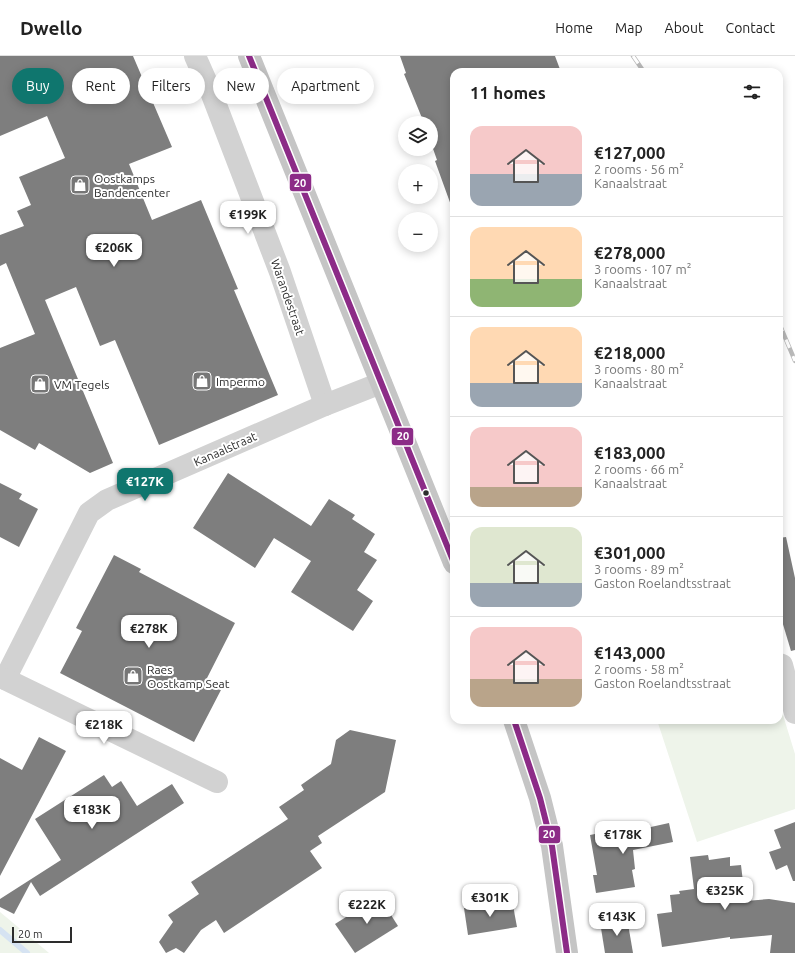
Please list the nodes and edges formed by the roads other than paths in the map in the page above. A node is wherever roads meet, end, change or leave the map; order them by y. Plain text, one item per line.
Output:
1 (195, 56) edge
2 (249, 56) edge
3 (381, 383) junction
4 (325, 405) junction
5 (450, 553) edge
6 (783, 669) edge
7 (2, 677) edge
8 (795, 713) edge
9 (515, 724) edge
10 (217, 782) dead end
11 (567, 953) edge

1 - 4 street, Warandestraat
2 - 3 main road
3 - 4 street, Kanaalstraat
3 - 5 main road
4 - 7 street, Kanaalstraat
6 - 8 street
7 - 10 street, Kanaalstraat
9 - 11 main road

